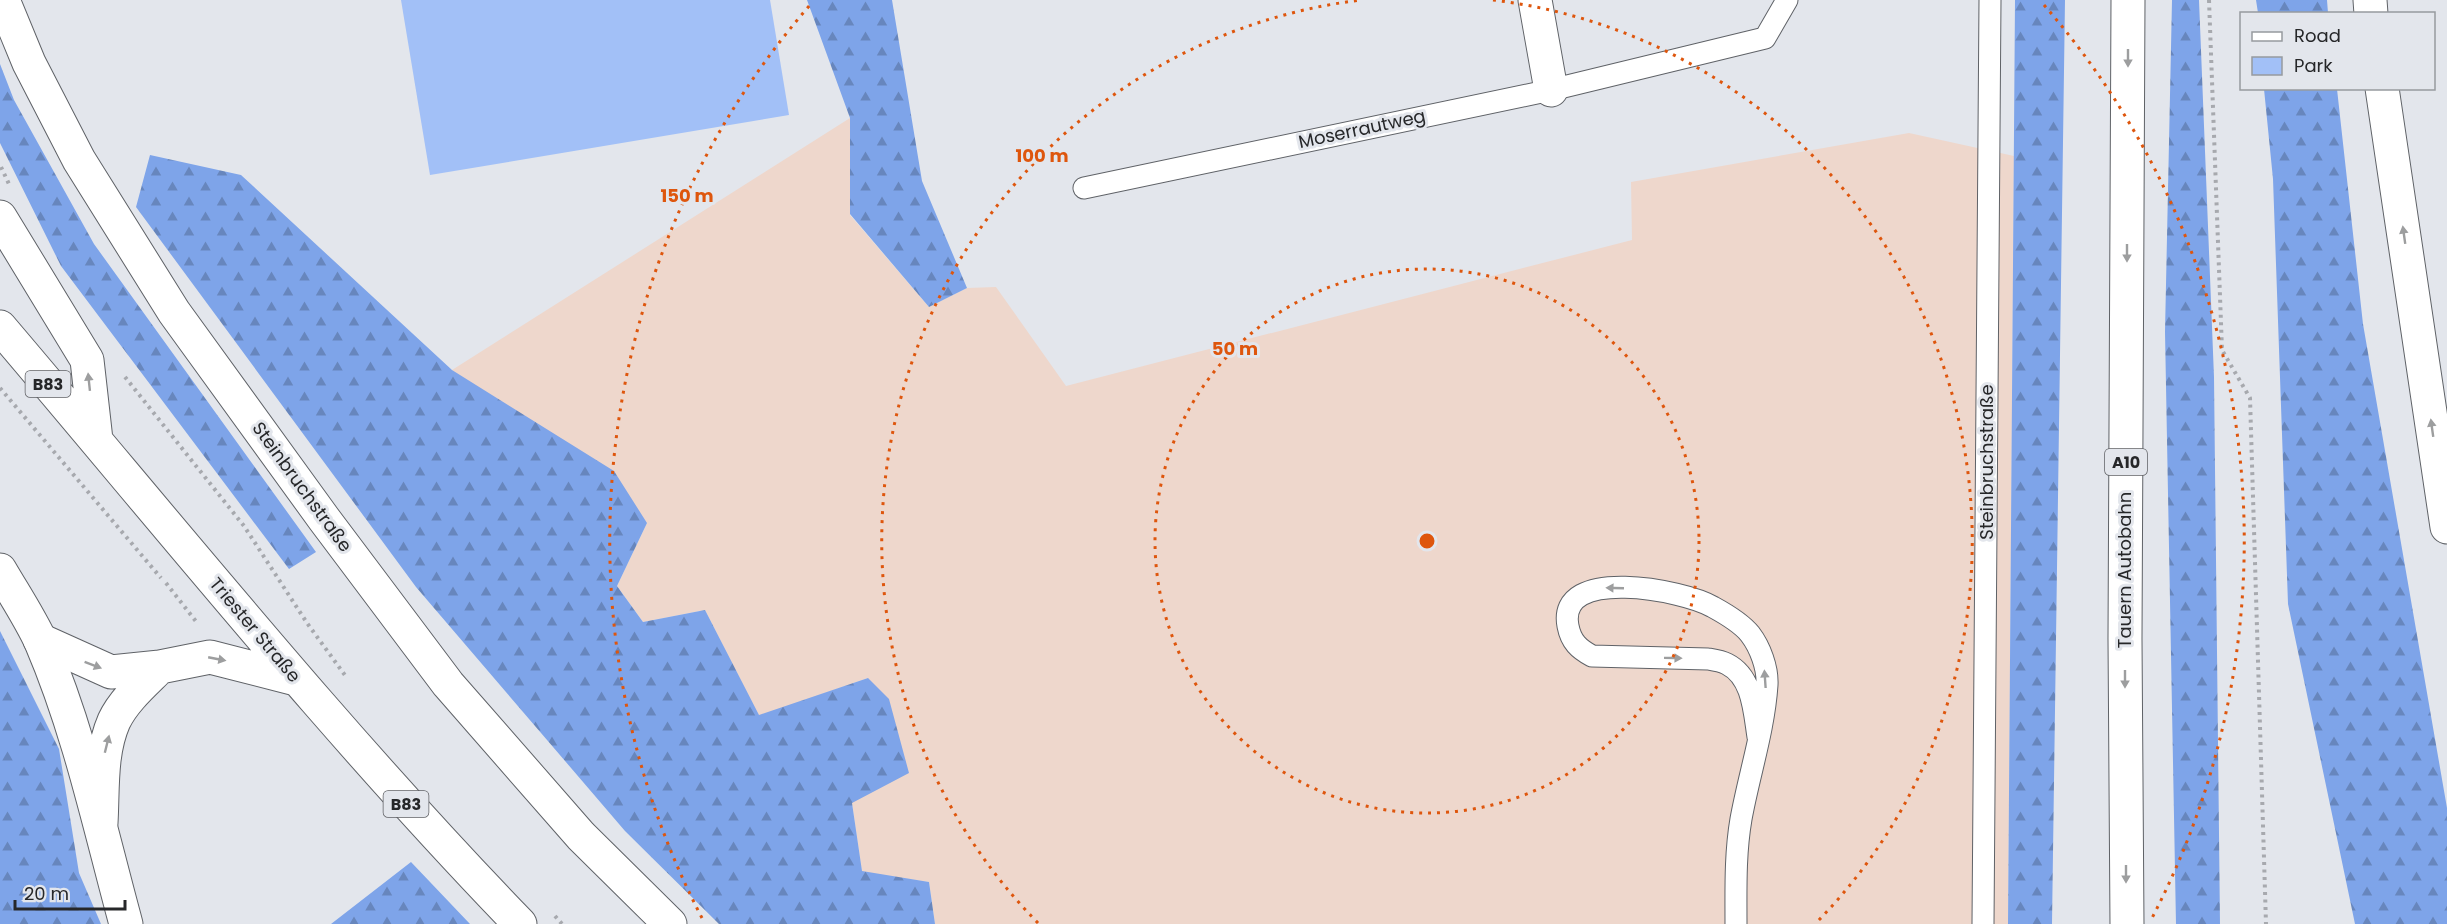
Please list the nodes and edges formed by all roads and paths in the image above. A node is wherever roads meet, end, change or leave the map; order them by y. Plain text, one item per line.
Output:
1 (3, 0) edge
2 (1536, 0) edge
3 (1787, 0) edge
4 (1990, 0) edge
5 (2128, 0) edge
6 (2209, 0) edge
7 (1551, 90) junction
8 (2382, 90) edge
9 (1, 168) edge
10 (1084, 188) dead end
11 (5, 203) edge
12 (0, 327) edge
13 (120, 370) dead end
14 (0, 388) edge
15 (96, 440) junction
16 (2447, 527) edge
17 (0, 570) edge
18 (40, 640) junction
19 (210, 657) junction
20 (160, 667) junction
21 (296, 679) junction
22 (349, 680) dead end
23 (1758, 737) junction
24 (101, 823) junction
25 (534, 916) edge
26 (126, 924) edge
27 (562, 924) edge
28 (670, 924) edge
29 (1736, 924) edge
30 (1983, 924) edge
31 (2127, 924) edge
32 (2266, 924) edge

1 - 28 main road, Steinbruchstraße
2 - 7 main road
3 - 7 lane, Moserrautweg
4 - 30 lane, Steinbruchstraße
5 -> 31 main road, Tauern Autobahn / A10
6 - 32 path
7 - 10 lane, Moserrautweg
16 -> 8 main road
9 - 11 path
15 -> 11 main road
12 - 15 main road, Triester Straße / B83
13 - 22 path
14 - 19 path
15 - 21 main road, Triester Straße / B83
17 - 18 main road
18 -> 20 main road
18 - 24 main road
19 - 20 main road
19 -> 21 main road
24 -> 20 main road
21 - 25 main road, Triester Straße / B83
23 -> 23 lane
23 - 29 lane
24 - 26 main road
25 - 27 path

